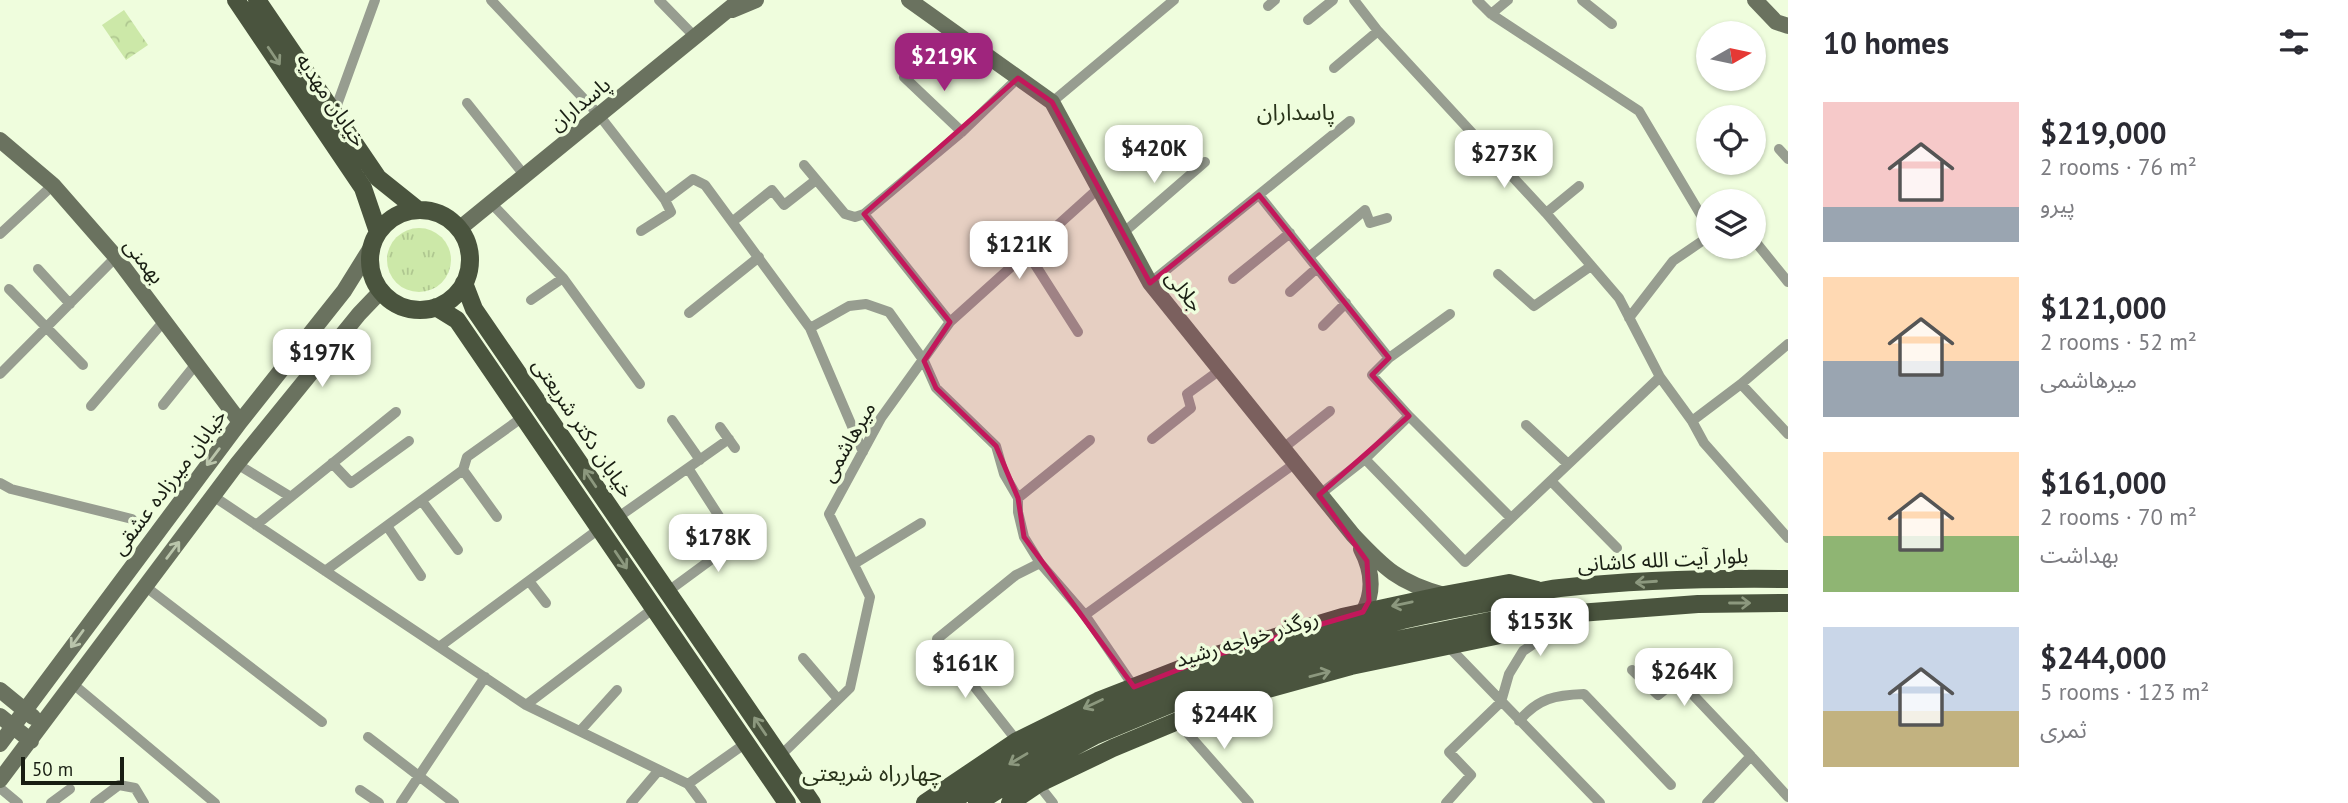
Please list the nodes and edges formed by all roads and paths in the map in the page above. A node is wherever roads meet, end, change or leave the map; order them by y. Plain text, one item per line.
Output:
1 (236, 0) edge
2 (257, 0) edge
3 (375, 0) edge
4 (491, 0) edge
5 (659, 0) edge
6 (740, 0) edge
7 (756, 0) edge
8 (909, 0) edge
9 (1174, 0) edge
10 (1333, 0) edge
11 (1354, 0) edge
12 (1477, 0) edge
13 (1508, 0) edge
14 (1582, 0) edge
15 (1755, 0) edge
16 (727, 13) junction
17 (1491, 14) junction
18 (1308, 20) dead end
19 (1612, 24) dead end
20 (1788, 26) edge
21 (1378, 31) junction
22 (696, 38) junction
23 (1334, 68) dead end
24 (904, 77) dead end
25 (1018, 78) junction
26 (1052, 102) junction
27 (467, 103) dead end
28 (334, 113) junction
29 (600, 115) junction
30 (1350, 121) dead end
31 (962, 132) junction
32 (0, 140) edge
33 (1779, 149) dead end
34 (1788, 159) edge
35 (1205, 162) dead end
36 (804, 165) dead end
37 (525, 176) junction
38 (816, 180) junction
39 (53, 185) junction
40 (1579, 186) dead end
41 (1099, 188) junction
42 (1259, 195) junction
43 (666, 200) junction
44 (491, 203) junction
45 (1696, 207) edge
46 (418, 210) junction
47 (1546, 213) junction
48 (864, 214) junction
49 (1387, 218) dead end
50 (733, 222) junction
51 (459, 229) junction
52 (641, 231) dead end
53 (1123, 233) junction
54 (1290, 233) junction
55 (0, 234) edge
56 (375, 239) junction
57 (1696, 245) edge
58 (1027, 252) junction
59 (1766, 255) edge
60 (116, 257) junction
61 (759, 257) junction
62 (1309, 257) junction
63 (1591, 266) junction
64 (1318, 268) junction
65 (38, 270) dead end
66 (1498, 274) dead end
67 (563, 278) junction
68 (1233, 279) dead end
69 (1788, 282) edge
70 (464, 283) junction
71 (1150, 283) junction
72 (9, 289) dead end
73 (381, 291) junction
74 (1290, 292) dead end
75 (531, 300) dead end
76 (1346, 303) junction
77 (70, 304) junction
78 (436, 307) junction
79 (689, 313) dead end
80 (1450, 314) dead end
81 (1629, 318) junction
82 (164, 321) junction
83 (950, 321) junction
84 (1323, 326) dead end
85 (46, 328) junction
86 (810, 328) junction
87 (1078, 332) dead end
88 (1788, 344) edge
89 (1389, 358) junction
90 (924, 361) junction
91 (196, 364) junction
92 (83, 365) dead end
93 (1220, 370) junction
94 (0, 374) edge
95 (1660, 377) junction
96 (640, 384) dead end
97 (1741, 384) junction
98 (91, 405) dead end
99 (163, 405) dead end
100 (1330, 411) dead end
101 (396, 412) dead end
102 (1409, 416) junction
103 (523, 417) junction
104 (672, 420) dead end
105 (1692, 421) junction
106 (240, 422) junction
107 (1526, 425) dead end
108 (720, 427) dead end
109 (1788, 434) edge
110 (1152, 439) dead end
111 (1090, 440) dead end
112 (409, 441) dead end
113 (1282, 449) junction
114 (863, 452) junction
115 (1365, 459) junction
116 (700, 460) junction
117 (332, 463) junction
118 (237, 464) junction
119 (1294, 464) junction
120 (1568, 464) junction
121 (688, 468) junction
122 (463, 470) junction
123 (1551, 481) junction
124 (0, 483) edge
125 (1319, 495) junction
126 (213, 496) junction
127 (291, 496) junction
128 (1018, 498) junction
129 (422, 501) junction
130 (497, 517) dead end
131 (617, 518) junction
132 (132, 519) dead end
133 (1511, 519) junction
134 (921, 523) dead end
135 (724, 524) dead end
136 (256, 525) junction
137 (387, 526) junction
138 (599, 529) junction
139 (750, 531) dead end
140 (1353, 535) junction
141 (1788, 538) edge
142 (1617, 548) dead end
143 (457, 550) dead end
144 (1040, 563) junction
145 (854, 564) junction
146 (325, 571) junction
147 (421, 576) dead end
148 (1788, 579) edge
149 (529, 581) junction
150 (145, 587) junction
151 (1541, 591) junction
152 (667, 592) junction
153 (1444, 595) junction
154 (546, 603) dead end
155 (1788, 603) edge
156 (654, 608) junction
157 (1623, 609) junction
158 (1363, 612) junction
159 (1085, 615) junction
160 (1581, 618) junction
161 (1447, 646) junction
162 (439, 647) junction
163 (803, 658) dead end
164 (1632, 670) dead end
165 (485, 677) junction
166 (73, 684) junction
167 (1134, 687) junction
168 (0, 690) edge
169 (617, 690) dead end
170 (838, 699) junction
171 (1501, 702) junction
172 (526, 705) junction
173 (24, 711) junction
174 (1176, 720) junction
175 (6, 721) edge
176 (1519, 721) junction
177 (322, 722) dead end
178 (43, 724) junction
179 (580, 731) junction
180 (368, 737) dead end
181 (31, 741) junction
182 (1017, 741) junction
183 (746, 743) junction
184 (0, 744) edge
185 (780, 756) junction
186 (1751, 757) junction
187 (659, 770) junction
188 (419, 777) junction
189 (0, 780) edge
190 (688, 784) junction
191 (1038, 784) junction
192 (1671, 785) dead end
193 (0, 788) edge
194 (70, 789) dead end
195 (360, 790) dead end
196 (1787, 795) edge
197 (812, 802) edge
198 (18, 803) edge
199 (51, 803) edge
200 (95, 803) edge
201 (144, 803) edge
202 (215, 803) edge
203 (379, 803) edge
204 (401, 803) edge
205 (454, 803) edge
206 (631, 803) edge
207 (702, 803) edge
208 (787, 803) edge
209 (925, 803) edge
210 (950, 803) edge
211 (977, 803) edge
212 (1010, 803) edge
213 (1053, 803) edge
214 (1249, 803) edge
215 (1446, 803) edge
216 (1600, 803) edge
217 (1707, 803) edge

1 -> 56 main road, خیابان مهدیه
2 - 28 main road, خیابان مهدیه
3 - 28 street
4 - 29 street
5 - 22 street
6 - 16 main road, پاسداران
7 - 16 main road, پاسداران
8 - 25 main road, جلالی
9 - 26 street
10 - 18 street
11 - 21 street
12 - 17 street
13 - 17 street
14 - 19 street
15 - 20 main road
16 - 22 main road, پاسداران
17 - 45 street
21 - 23 street
21 - 47 street
22 - 29 main road, پاسداران
24 - 31 street
25 - 26 main road, جلالی
25 - 31 street
26 - 41 main road, جلالی
27 - 37 street
28 - 46 main road, خیابان مهدیه
29 - 37 main road, پاسداران
29 - 43 street
30 - 42 street
31 - 48 street
32 - 39 main road, بهمنی
33 - 34 street
35 - 53 street
36 - 38 street
37 - 44 main road, پاسداران
38 - 48 street
38 - 50 street
39 - 55 street
39 - 60 main road, بهمنی
40 - 47 street
41 - 53 main road, جلالی
41 - 58 street, میرهاشمی
42 - 54 street
42 - 71 street
43 - 50 street
43 - 52 street
44 - 51 main road, پاسداران
44 - 67 street
46 - 51 main road
46 - 56 main road
47 - 63 street
48 - 83 street
49 - 62 street
50 - 61 street
51 - 70 main road
53 - 71 main road, جلالی
54 - 62 street
54 - 68 street
56 - 73 main road
56 - 106 main road, خیابان میرزاده عشقی
57 - 81 street
58 - 83 street, میرهاشمی
58 - 87 street
59 - 69 street
60 - 77 street
60 - 82 main road, بهمنی
61 - 79 street
61 - 86 street
62 - 64 street
63 - 66 street
63 - 81 street
64 - 74 street
64 - 76 street
65 - 77 street
67 - 75 street
67 - 96 street
70 - 78 main road
131 -> 70 main road, خیابان دکتر شریعتی
71 - 93 main road, جلالی
72 - 85 street
73 - 78 main road
73 - 118 main road, خیابان میرزاده عشقی
76 - 84 street
76 - 89 street
77 - 85 street
78 - 103 main road, خیابان دکتر شریعتی
80 - 89 street
81 - 95 street
82 - 91 main road, بهمنی
82 - 98 street
83 - 90 street, میرهاشمی
85 - 92 street
85 - 94 street
86 - 90 street
86 - 114 street
88 - 97 street
89 - 102 street
90 - 114 street, میرهاشمی
90 - 128 street
91 - 99 street
91 - 106 main road, بهمنی
93 - 110 street
93 - 113 main road, جلالی
95 - 105 street
95 - 120 street
97 - 105 street
97 - 109 street
100 - 113 street
101 - 117 street
102 - 115 street
102 - 133 street
103 - 122 street
103 - 138 main road, خیابان دکتر شریعتی
104 - 116 street
105 - 141 street
106 -> 173 main road, خیابان میرزاده عشقی
107 - 120 street
108 - 116 street
111 - 128 street
112 - 117 street
113 - 119 main road, جلالی
114 - 145 street, میرهاشمی
115 - 125 street
115 - 133 street
116 - 121 street
117 - 127 street
118 - 126 main road, خیابان میرزاده عشقی
118 - 127 street
119 - 125 main road, جلالی
119 - 159 street
120 - 123 street
121 - 131 street
121 - 135 street
122 - 129 street
122 - 130 street
123 - 133 street
123 - 142 street
124 - 132 street
125 - 140 main road, جلالی
126 - 136 street
150 -> 126 main road, خیابان میرزاده عشقی
127 - 136 street
128 - 144 street
129 - 137 street
129 - 143 street
131 - 152 main road, خیابان دکتر شریعتی
134 - 145 street
136 - 146 street
137 - 146 street
137 - 147 street
138 - 149 street
138 -> 156 main road, خیابان دکتر شریعتی
139 - 152 street
140 - 153 main road, جلالی
140 - 158 main road
144 - 159 street
144 - 182 street
145 - 170 street, میرهاشمی
146 - 162 street
148 -> 151 main road, بلوار آیت الله کاشانی
149 - 154 street
149 - 162 street
150 - 166 main road, خیابان میرزاده عشقی
150 - 177 street
151 - 153 main road
151 -> 210 main road, روگذر خواجه رشید
185 -> 152 main road, خیابان دکتر شریعتی
153 -> 158 main road
157 -> 155 main road
156 - 172 street
156 - 183 main road, خیابان دکتر شریعتی
157 - 160 main road
157 - 211 main road, روگذر خواجه رشید
158 - 167 main road
159 - 167 street
160 - 161 main road
160 - 171 street
161 - 171 street
174 -> 161 main road
162 - 165 street
163 - 170 street
164 - 186 street
165 - 172 street
165 - 188 street
166 - 178 main road, خیابان میرزاده عشقی
166 - 202 street
167 -> 182 main road
168 - 173 main road
169 - 179 street
170 - 185 street, میرهاشمی
171 - 176 street
171 - 215 street
172 - 179 street
173 - 175 main road, خیابان میرزاده عشقی
173 - 178 main road
174 - 191 main road
174 - 214 street
175 - 181 main road
175 - 184 main road, خیابان میرزاده عشقی
176 - 192 street
176 - 216 street
178 - 181 main road, خیابان میرزاده عشقی
179 - 187 street
180 - 188 street
181 - 189 main road, خیابان میرزاده عشقی
182 - 209 main road
183 - 190 street
183 - 208 main road, خیابان دکتر شریعتی
185 - 197 main road, خیابان دکتر شریعتی
186 - 196 street
186 - 217 street
187 - 190 street
187 - 206 street
188 - 204 street
188 - 205 street
190 - 207 street
191 - 212 main road
191 - 213 street
193 - 198 street
194 - 199 street
195 - 203 street
200 - 201 street

